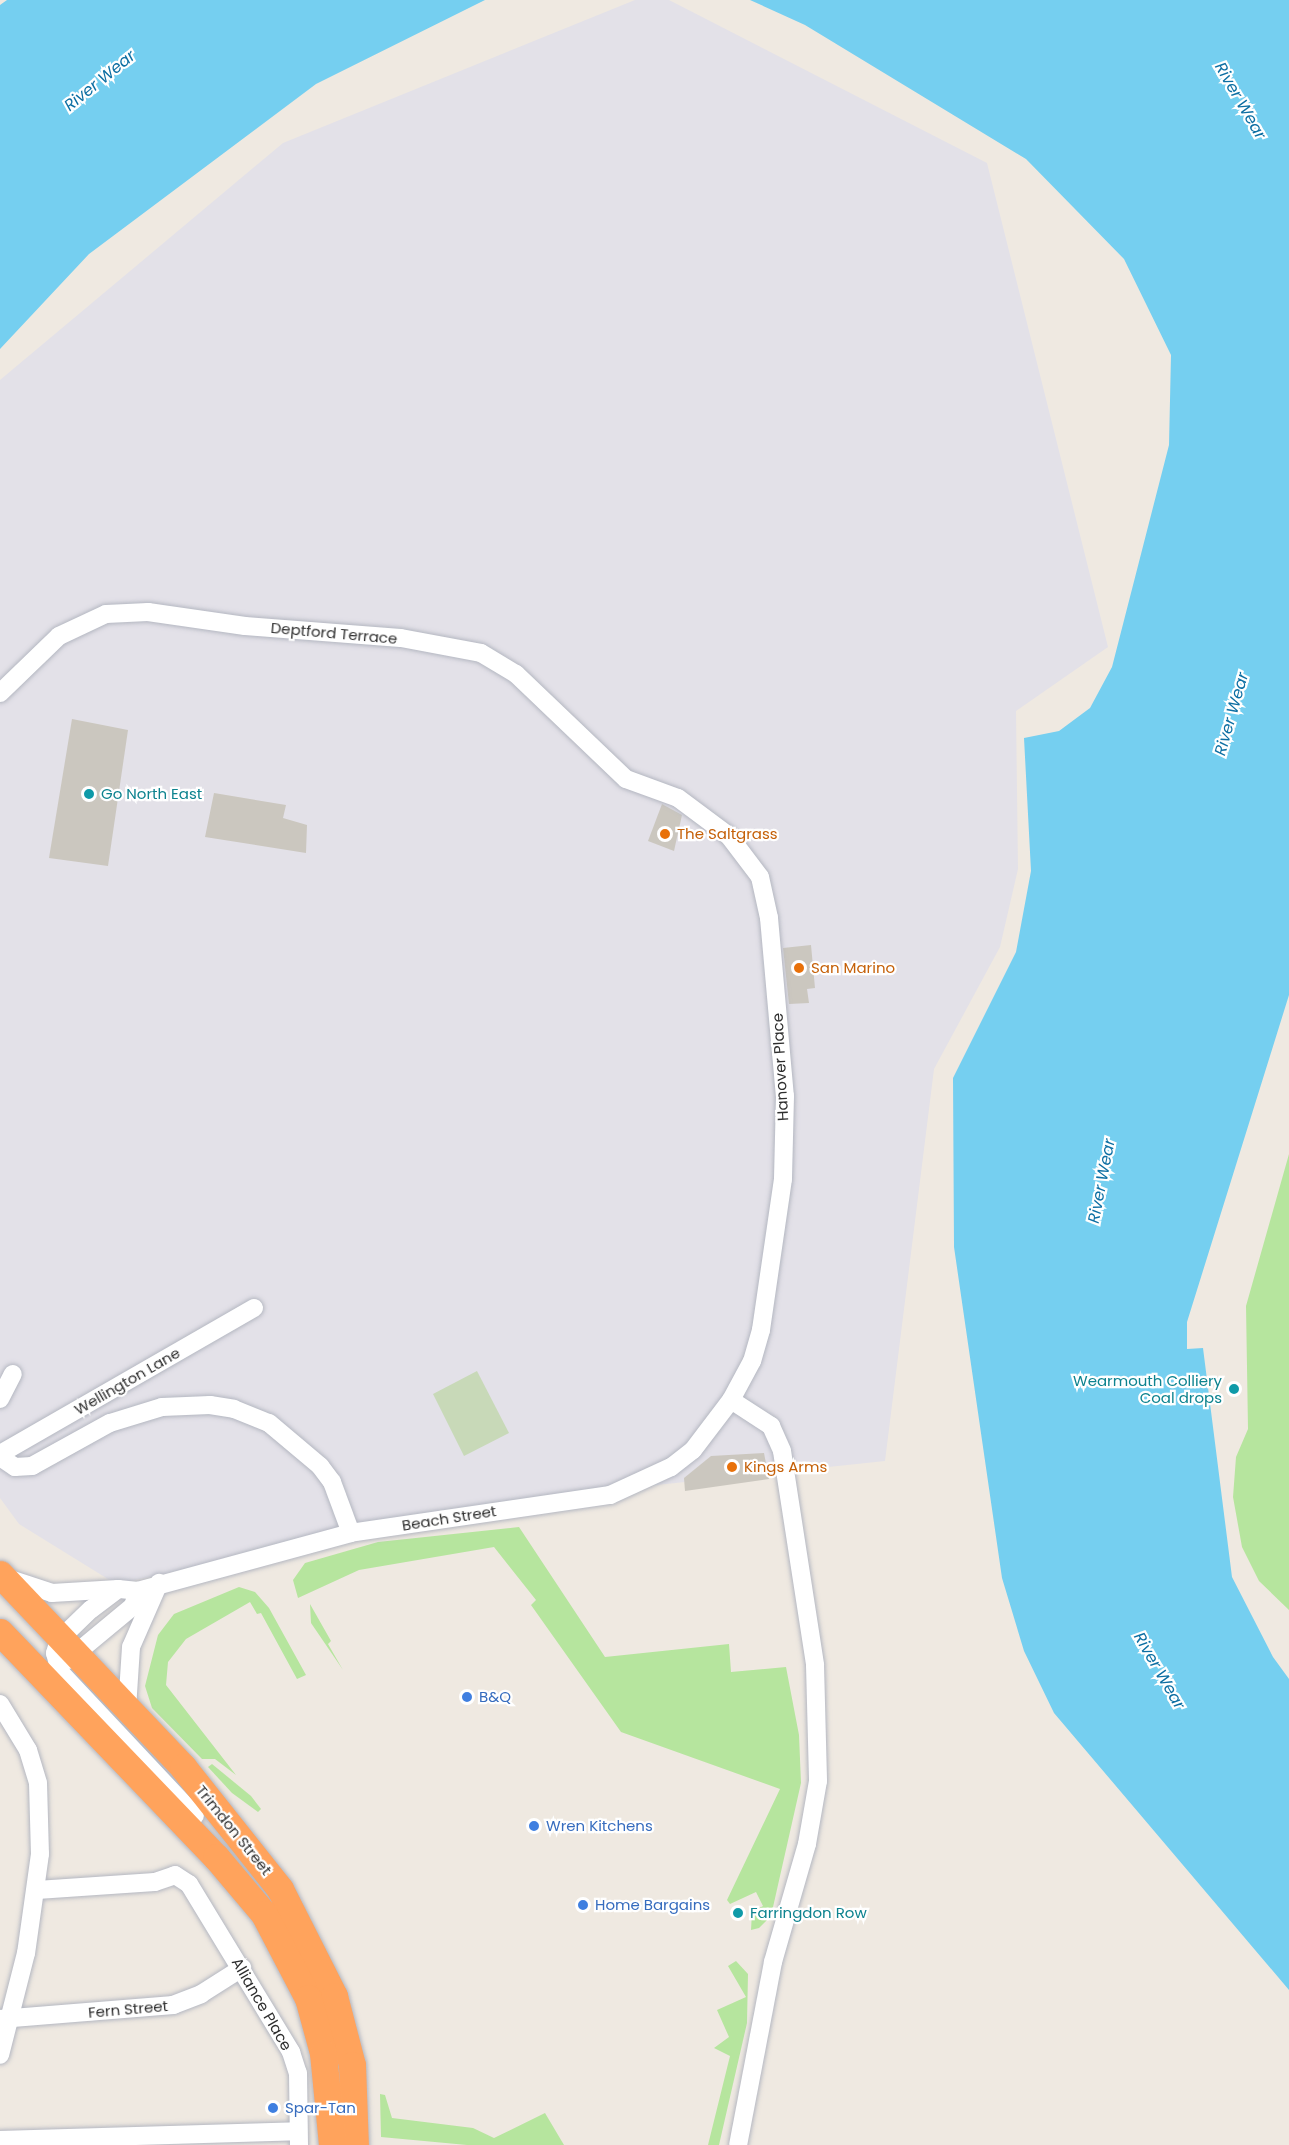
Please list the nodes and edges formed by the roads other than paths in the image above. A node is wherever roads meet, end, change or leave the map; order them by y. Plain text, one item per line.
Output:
1 (0, 693) edge
2 (645, 786) joint
3 (254, 1308) dead end
4 (13, 1374) dead end
5 (0, 1399) edge
6 (731, 1400) junction
7 (0, 1455) edge
8 (351, 1533) junction
9 (0, 1574) edge
10 (159, 1583) junction
11 (118, 1589) junction
12 (138, 1591) junction
13 (0, 1632) edge
14 (63, 1653) junction
15 (19, 1654) junction
16 (128, 1709) junction
17 (4, 1710) edge
18 (216, 1857) junction
19 (37, 1890) junction
20 (242, 1968) junction
21 (3, 2019) edge
22 (0, 2055) edge
23 (298, 2138) edge
24 (0, 2140) edge
25 (332, 2145) edge
26 (355, 2145) edge
27 (738, 2145) edge

1 - 2 street, Deptford Terrace
2 - 6 street, Hanover Place
3 - 7 street, Wellington Lane
4 - 5 street
6 - 8 street, Beach Street
6 - 27 street
7 - 8 street
8 - 10 street, Beach Street
9 - 11 street, Beach Street
9 - 14 highway, Trimdon Street
10 - 12 street, Beach Street
10 - 16 street
11 - 12 street, Beach Street
11 - 14 street
12 - 14 street
13 - 15 highway, Trimdon Street
14 - 15 street
14 - 16 highway, Trimdon Street
14 - 18 street
15 - 18 highway, Trimdon Street
16 - 26 highway, Trimdon Street
17 - 19 street
18 - 25 highway, Trimdon Street
19 - 20 street, Alliance Place
19 - 21 street
20 - 21 street, Fern Street
20 - 23 street, Alliance Place
21 - 22 street
23 - 24 street

